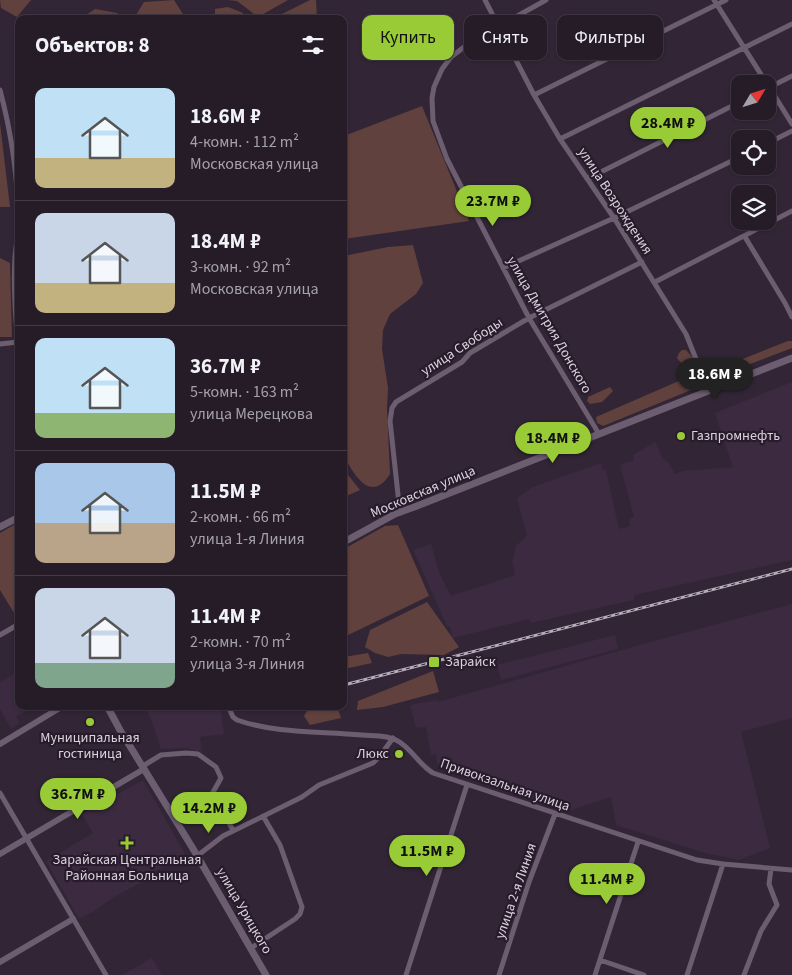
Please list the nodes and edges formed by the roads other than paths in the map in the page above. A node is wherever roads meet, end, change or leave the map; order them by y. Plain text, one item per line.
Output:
1 (485, 0) edge
2 (546, 0) edge
3 (726, 0) edge
4 (715, 2) edge
5 (492, 15) edge
6 (518, 15) edge
7 (792, 24) edge
8 (464, 46) edge
9 (745, 48) junction
10 (515, 60) edge
11 (761, 75) edge
12 (792, 76) edge
13 (776, 83) edge
14 (0, 90) edge
15 (534, 95) junction
16 (776, 99) edge
17 (731, 107) edge
18 (792, 124) edge
19 (792, 131) edge
20 (560, 139) junction
21 (776, 139) edge
22 (731, 161) edge
23 (15, 168) edge
24 (588, 179) junction
25 (792, 211) edge
26 (614, 218) junction
27 (745, 237) junction
28 (642, 262) junction
29 (503, 268) junction
30 (655, 282) junction
31 (792, 317) edge
32 (529, 318) junction
33 (15, 342) edge
34 (0, 344) edge
35 (792, 358) edge
36 (707, 391) junction
37 (599, 434) junction
38 (400, 513) junction
39 (15, 519) edge
40 (0, 527) edge
41 (347, 540) edge
42 (15, 626) edge
43 (0, 635) edge
44 (56, 710) edge
45 (109, 710) edge
46 (230, 710) edge
47 (393, 738) junction
48 (0, 744) edge
49 (143, 767) junction
50 (467, 785) junction
51 (0, 793) edge
52 (555, 814) junction
53 (263, 816) junction
54 (233, 830) junction
55 (27, 839) junction
56 (638, 842) junction
57 (0, 854) edge
58 (197, 856) junction
59 (723, 864) junction
60 (771, 869) junction
61 (792, 870) edge
62 (73, 919) junction
63 (251, 948) junction
64 (600, 960) junction
65 (0, 962) edge
66 (106, 975) edge
67 (266, 975) edge
68 (406, 975) edge
69 (499, 975) edge
70 (595, 975) edge
71 (644, 975) edge
72 (687, 975) edge
73 (744, 975) edge

1 - 5 street, улица Возрождения
2 - 6 street, улица Дмитрия Донского
3 - 4 street
4 - 9 street
4 - 15 street
7 - 9 street
8 - 29 street, улица Дмитрия Донского
9 - 11 street
9 - 20 street
10 - 15 street, улица Возрождения
12 - 13 street
14 - 23 street
15 - 20 street, улица Возрождения
16 - 18 street
17 - 24 street
19 - 21 street
20 - 24 street, улица Возрождения
22 - 26 street
24 - 26 street, улица Возрождения
25 - 27 street
26 - 28 street, улица Возрождения
26 - 29 street
27 - 30 street
27 - 31 street
28 - 30 street, улица Возрождения
28 - 32 street, улица Свободы
29 - 32 street, улица Дмитрия Донского
30 - 36 street, улица Возрождения
32 - 37 street, улица Дмитрия Донского
32 - 38 street, улица Свободы
33 - 34 street
35 - 36 main road, Московская улица
36 - 37 main road, Московская улица
37 - 38 main road, Московская улица
38 - 41 main road, Московская улица
39 - 40 main road
42 - 43 street
44 - 48 street
45 - 49 main road, улица Урицкого
46 - 47 street
47 - 50 street, Привокзальная улица
47 - 53 street
49 - 54 street
49 - 55 street
49 - 58 main road, улица Урицкого
50 - 52 street, Привокзальная улица
50 - 68 street
51 - 55 street
52 - 56 street, Привокзальная улица
52 - 69 street, улица 2-я Линия
53 - 54 street
53 - 63 street
54 - 58 street
55 - 57 street
55 - 62 street
56 - 59 street, Привокзальная улица
56 - 64 street
58 - 63 main road, улица Урицкого
59 - 60 street, Привокзальная улица
59 - 72 street
60 - 61 street, Привокзальная улица
60 - 73 street
62 - 65 street
62 - 66 street
63 - 67 main road, улица Урицкого
64 - 70 street
64 - 71 street

